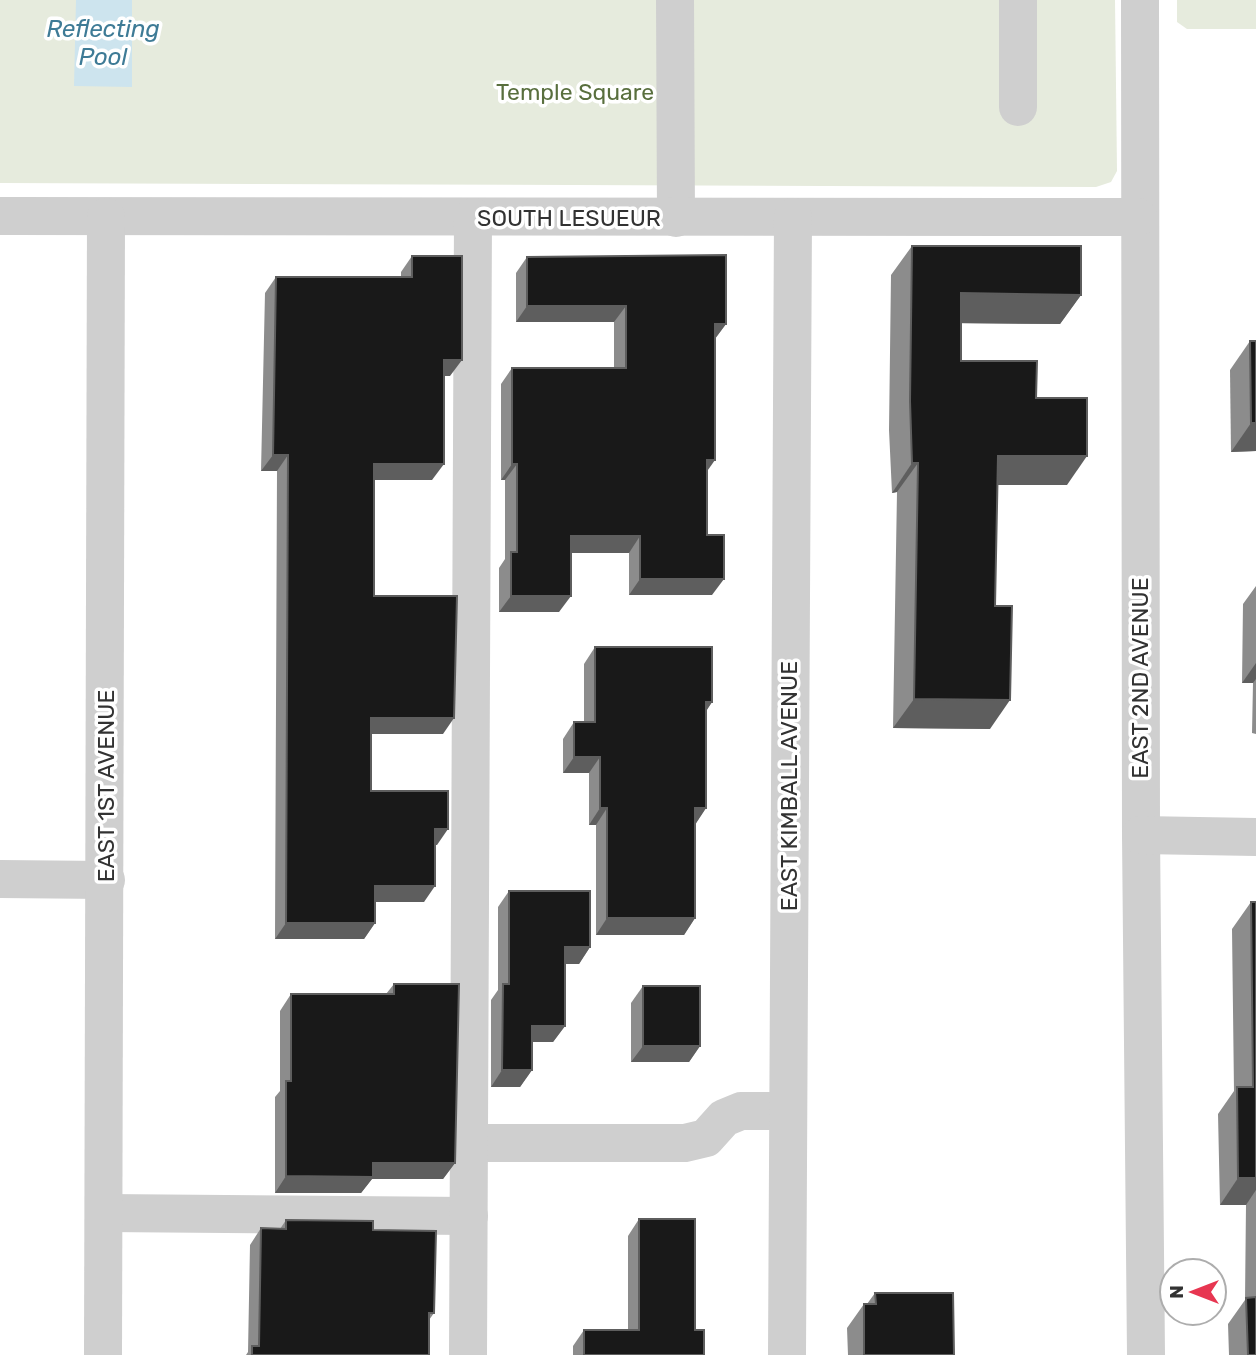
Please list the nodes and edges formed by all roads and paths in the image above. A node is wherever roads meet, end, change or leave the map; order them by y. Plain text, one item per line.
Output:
1 (675, 0) edge
2 (1018, 0) edge
3 (1140, 0) edge
4 (1018, 107) dead end
5 (0, 216) edge
6 (106, 217) junction
7 (473, 217) junction
8 (793, 217) junction
9 (1138, 217) junction
10 (676, 218) junction
11 (1141, 835) junction
12 (1256, 837) edge
13 (0, 879) edge
14 (106, 880) junction
15 (787, 1111) junction
16 (470, 1143) junction
17 (105, 1213) junction
18 (469, 1216) junction
19 (103, 1355) edge
20 (468, 1355) edge
21 (787, 1355) edge
22 (1146, 1355) edge

1 - 10 street
2 - 4 street
3 - 9 street, EAST 2ND AVENUE
5 - 6 street, SOUTH LESUEUR
6 - 7 street, SOUTH LESUEUR
6 - 14 street, EAST 1ST AVENUE
7 - 10 street, SOUTH LESUEUR
7 - 16 street
8 - 9 street, SOUTH LESUEUR
8 - 10 street, SOUTH LESUEUR
8 - 15 street, EAST KIMBALL AVENUE
9 - 11 street, EAST 2ND AVENUE
11 - 12 street
11 - 22 street, EAST 2ND AVENUE
13 - 14 street
14 - 17 street, EAST 1ST AVENUE
15 - 16 street
15 - 21 street, EAST KIMBALL AVENUE
16 - 18 street
17 - 18 street
17 - 19 street, EAST 1ST AVENUE
18 - 20 street

